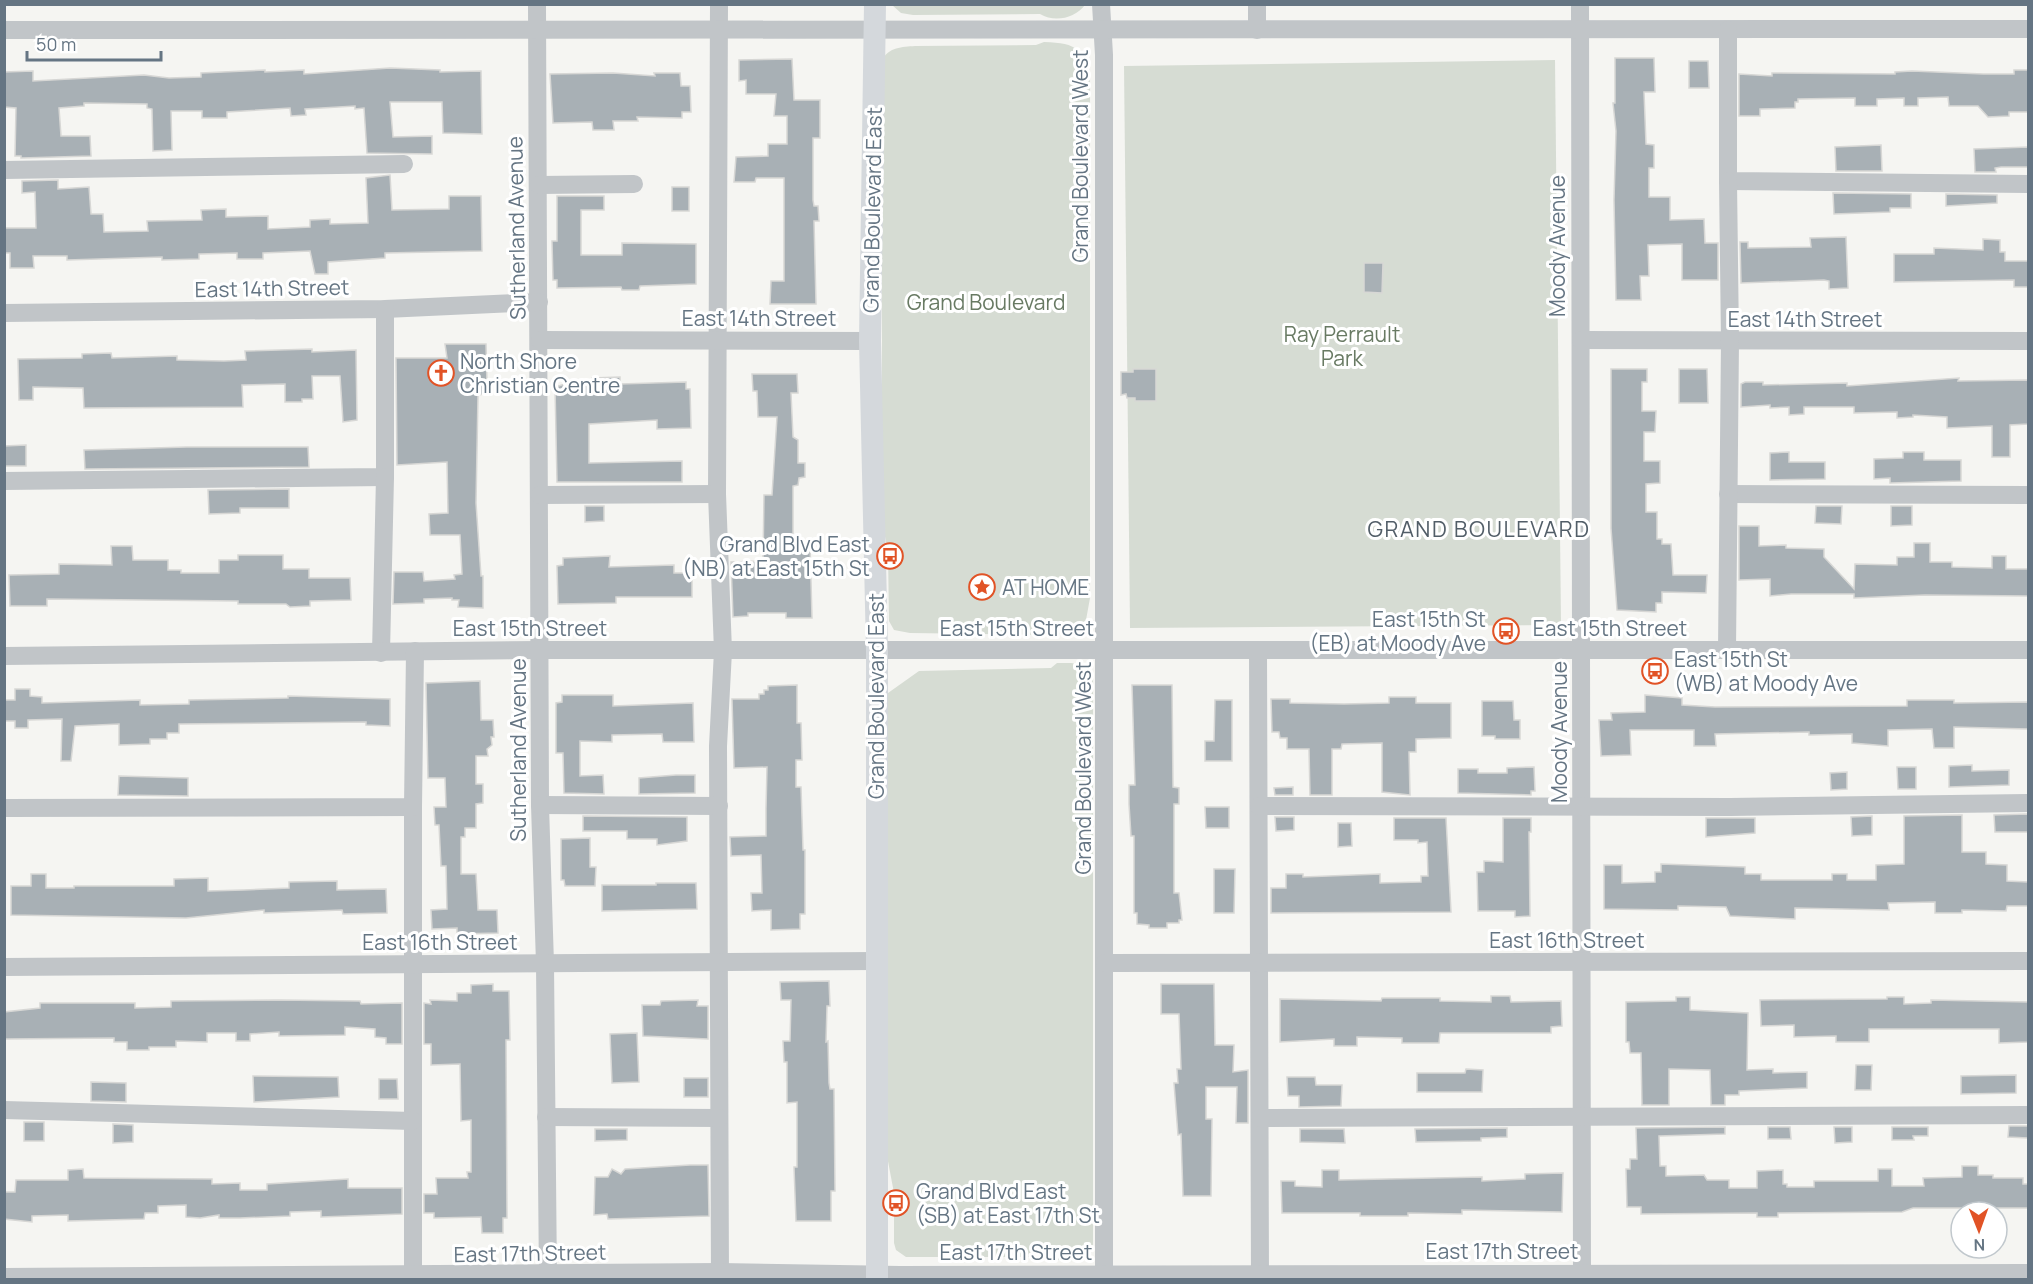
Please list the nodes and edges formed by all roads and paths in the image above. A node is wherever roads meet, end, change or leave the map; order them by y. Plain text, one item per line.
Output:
1 (537, 4) edge
2 (719, 4) edge
3 (875, 4) edge
4 (1101, 4) edge
5 (1257, 4) edge
6 (1580, 4) edge
7 (538, 28) junction
8 (719, 28) junction
9 (2028, 28) edge
10 (1580, 29) junction
11 (4, 30) edge
12 (875, 30) junction
13 (1102, 30) junction
14 (1257, 30) junction
15 (1728, 30) junction
16 (404, 164) dead end
17 (4, 170) edge
18 (1728, 181) junction
19 (634, 184) dead end
20 (2028, 184) edge
21 (538, 185) junction
22 (539, 303) junction
23 (386, 309) junction
24 (4, 313) edge
25 (540, 340) junction
26 (1581, 340) junction
27 (719, 341) junction
28 (870, 341) junction
29 (1730, 341) junction
30 (2028, 341) edge
31 (385, 477) junction
32 (4, 481) edge
33 (717, 494) junction
34 (1728, 494) junction
35 (540, 495) junction
36 (2028, 495) edge
37 (540, 650) junction
38 (877, 650) junction
39 (1727, 650) junction
40 (2028, 650) edge
41 (415, 651) junction
42 (723, 651) junction
43 (1105, 651) junction
44 (1581, 651) junction
45 (1258, 652) junction
46 (381, 653) junction
47 (4, 656) edge
48 (2028, 803) edge
49 (540, 805) junction
50 (719, 806) junction
51 (1259, 806) junction
52 (413, 807) junction
53 (1581, 807) junction
54 (4, 808) edge
55 (876, 961) junction
56 (2028, 961) edge
57 (720, 962) junction
58 (1581, 962) junction
59 (1105, 963) junction
60 (545, 964) junction
61 (1259, 964) junction
62 (413, 965) junction
63 (4, 966) edge
64 (4, 1110) edge
65 (2028, 1115) edge
66 (546, 1118) junction
67 (719, 1118) junction
68 (1260, 1118) junction
69 (1583, 1118) junction
70 (413, 1121) junction
71 (2028, 1273) edge
72 (720, 1276) edge
73 (4, 1277) edge
74 (548, 1277) edge
75 (877, 1277) edge
76 (1104, 1277) edge
77 (1260, 1277) edge
78 (1582, 1277) edge
79 (413, 1278) edge

1 - 7 street, Sutherland Avenue
2 - 8 street
3 - 12 main road, Grand Boulevard East
4 - 13 street, Grand Boulevard West
5 - 14 street
6 - 10 street, Moody Avenue
7 - 8 street
7 - 11 street
7 - 21 street, Sutherland Avenue
8 - 12 street
8 - 27 street
9 - 15 street
10 - 14 street
10 - 15 street
10 - 26 street, Moody Avenue
12 - 13 street
12 - 28 main road, Grand Boulevard East
13 - 14 street
13 - 43 street, Grand Boulevard West
15 - 18 street
16 - 17 street
18 - 20 street
18 - 29 street
19 - 21 street
21 - 22 street, Sutherland Avenue
22 - 23 street, East 14th Street
22 - 25 street, Sutherland Avenue
23 - 24 street, East 14th Street
23 - 31 street
25 - 27 street, East 14th Street
25 - 35 street, Sutherland Avenue
26 - 29 street, East 14th Street
26 - 44 street, Moody Avenue
27 - 28 street, East 14th Street
27 - 33 street
28 - 38 main road, Grand Boulevard East
29 - 30 street, East 14th Street
29 - 34 street
31 - 32 street
31 - 46 street
33 - 35 street
33 - 42 street
34 - 36 street
34 - 39 street
35 - 37 street, Sutherland Avenue
37 - 41 street, East 15th Street
37 - 42 street, East 15th Street
37 - 49 street, Sutherland Avenue
38 - 42 street, East 15th Street
38 - 43 street, East 15th Street
38 - 55 main road, Grand Boulevard East
39 - 40 street, East 15th Street
39 - 44 street, East 15th Street
41 - 46 street, East 15th Street
41 - 52 street
42 - 50 street
43 - 45 street, East 15th Street
43 - 59 street, Grand Boulevard West
44 - 45 street, East 15th Street
44 - 53 street, Moody Avenue
45 - 51 street
46 - 47 street, East 15th Street
48 - 53 street
49 - 50 street
49 - 60 street, Sutherland Avenue
50 - 57 street
51 - 53 street
51 - 61 street
52 - 54 street
52 - 62 street
53 - 58 street, Moody Avenue
55 - 57 street, East 16th Street
55 - 75 main road, Grand Boulevard East
56 - 58 street, East 16th Street
57 - 60 street, East 16th Street
57 - 67 street
58 - 61 street, East 16th Street
58 - 69 street, Moody Avenue
59 - 61 street, East 16th Street
59 - 76 street, Grand Boulevard West
60 - 62 street, East 16th Street
60 - 66 street, Sutherland Avenue
61 - 68 street
62 - 63 street, East 16th Street
62 - 70 street
64 - 70 street
65 - 69 street
66 - 67 street
66 - 74 street, Sutherland Avenue
67 - 72 street
68 - 69 street
68 - 77 street
69 - 78 street, Moody Avenue
70 - 79 street
71 - 78 street, East 17th Street
72 - 74 street, East 17th Street
72 - 75 street, East 17th Street
73 - 79 street, East 17th Street
74 - 79 street, East 17th Street
75 - 76 street, East 17th Street
76 - 77 street, East 17th Street
77 - 78 street, East 17th Street

